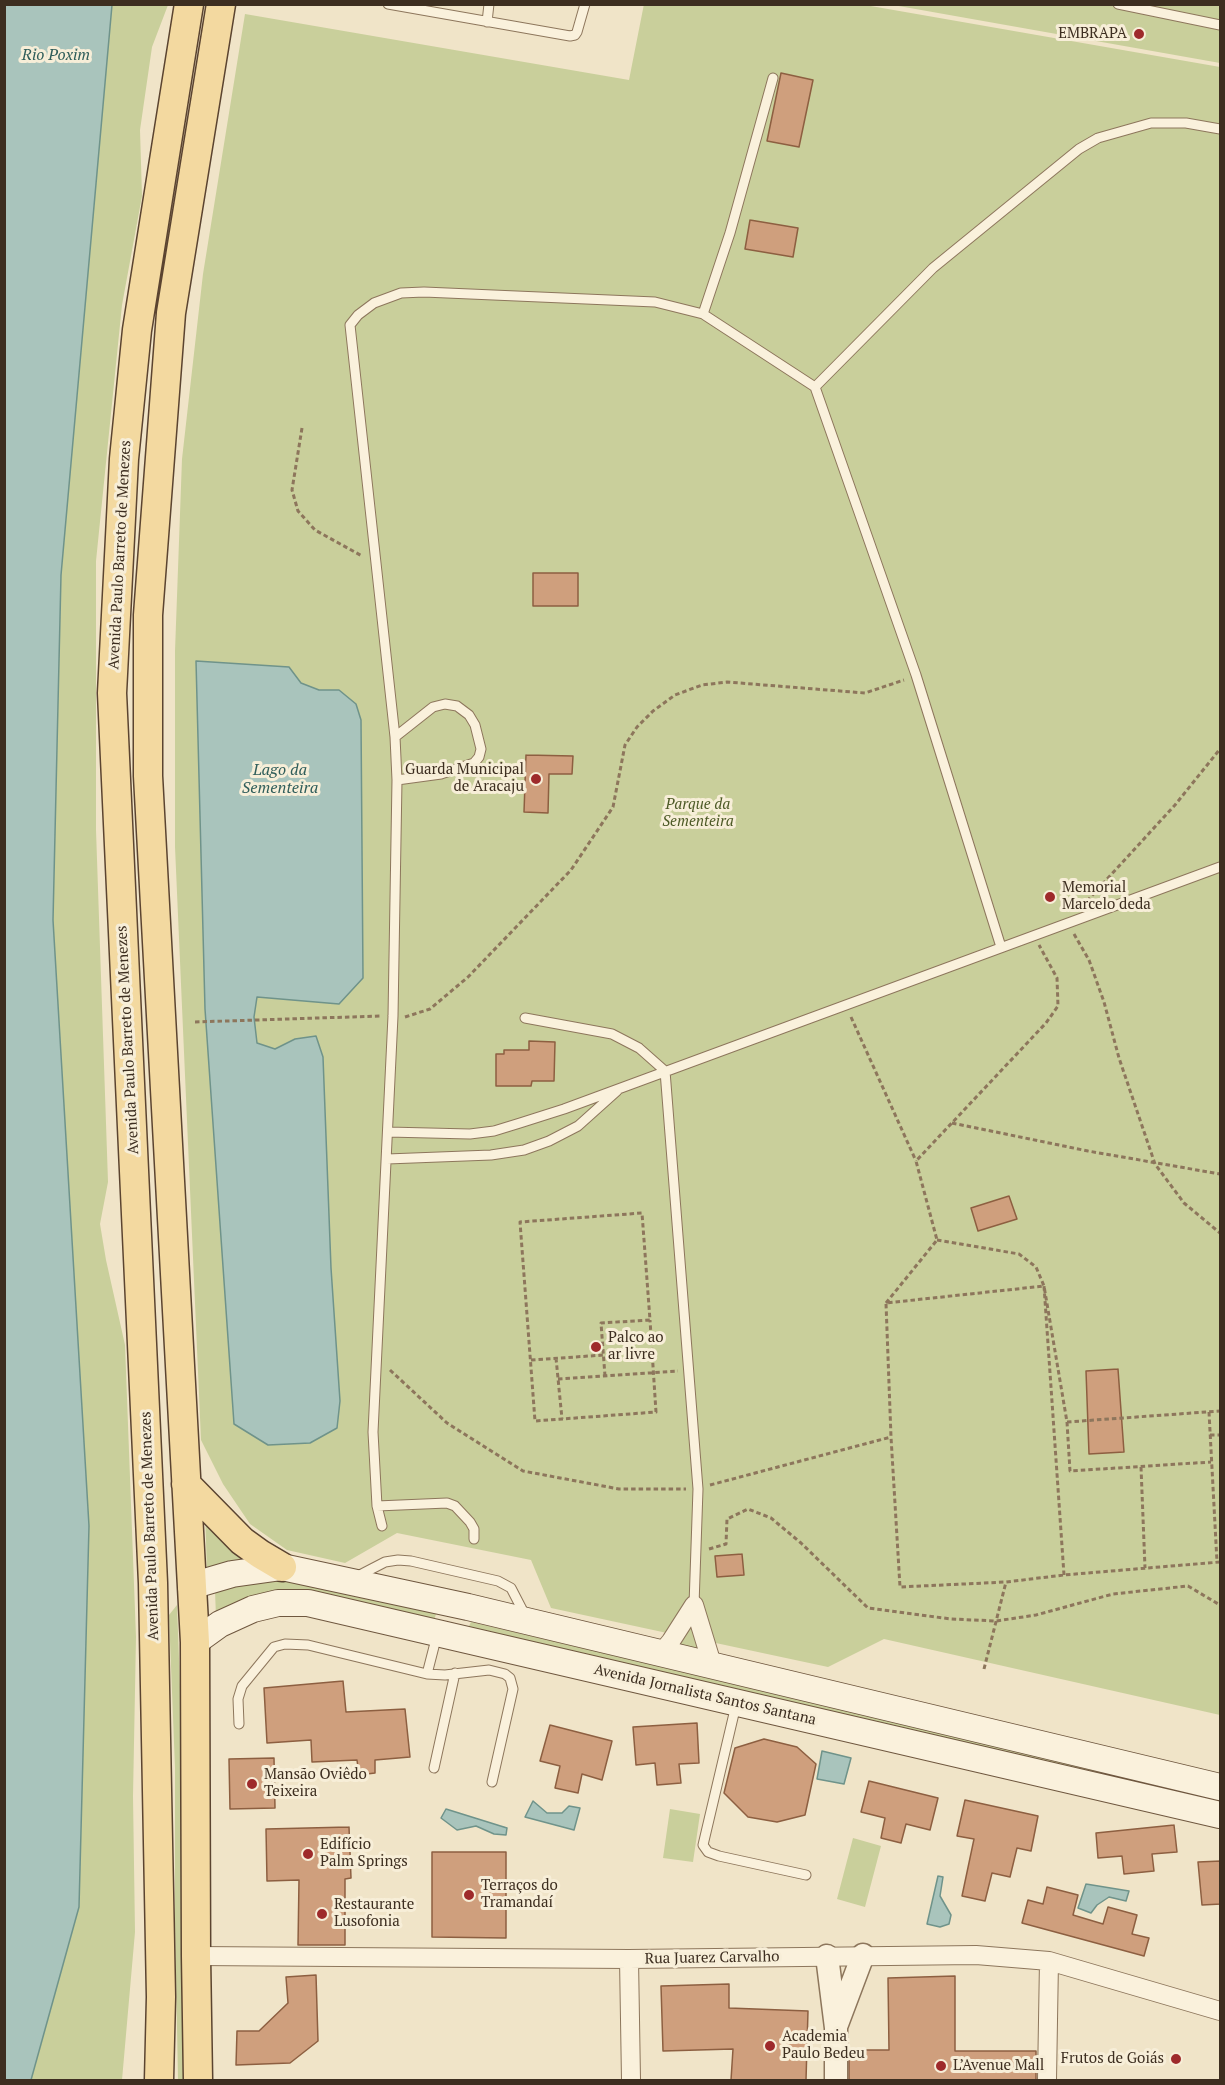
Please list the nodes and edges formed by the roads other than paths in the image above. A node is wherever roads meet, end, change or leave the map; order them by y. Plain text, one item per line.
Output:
1 (189, 4) edge
2 (220, 4) edge
3 (388, 4) edge
4 (489, 4) edge
5 (585, 4) edge
6 (1118, 4) edge
7 (487, 22) junction
8 (1221, 24) edge
9 (773, 78) dead end
10 (1221, 129) edge
11 (703, 314) junction
12 (814, 387) junction
13 (395, 737) junction
14 (397, 780) junction
15 (1221, 867) edge
16 (1001, 947) junction
17 (525, 1018) dead end
18 (665, 1071) junction
19 (621, 1087) junction
20 (388, 1132) junction
21 (387, 1159) junction
22 (186, 1484) junction
23 (377, 1506) junction
24 (382, 1526) dead end
25 (474, 1539) dead end
26 (282, 1567) junction
27 (348, 1581) junction
28 (192, 1586) junction
29 (694, 1605) junction
30 (468, 1607) junction
31 (154, 1610) junction
32 (528, 1622) junction
33 (438, 1633) junction
34 (195, 1642) junction
35 (662, 1653) junction
36 (712, 1664) junction
37 (456, 1673) junction
38 (427, 1674) junction
39 (737, 1702) junction
40 (239, 1724) dead end
41 (434, 1768) dead end
42 (492, 1782) dead end
43 (1221, 1786) edge
44 (1221, 1815) edge
45 (806, 1875) dead end
46 (863, 1955) junction
47 (196, 1956) junction
48 (827, 1956) junction
49 (628, 1959) junction
50 (1049, 1961) junction
51 (1221, 2011) edge
52 (836, 2028) junction
53 (159, 2080) edge
54 (198, 2080) edge
55 (631, 2080) edge
56 (836, 2080) edge
57 (1047, 2080) edge

1 - 31 main road, Avenida Paulo Barreto de Menezes
2 - 22 main road, Avenida Paulo Barreto de Menezes
3 - 7 lane
4 - 7 lane
5 - 7 lane
6 - 8 lane
9 - 11 lane
10 - 12 lane
11 - 12 lane
11 - 13 lane
12 - 16 lane
13 - 14 lane
13 - 14 lane
14 - 20 lane
15 - 16 lane
16 - 18 lane
17 - 18 lane
18 - 19 lane
18 - 29 lane
19 - 20 lane
19 - 21 lane
20 - 21 lane
21 - 23 lane
22 - 26 main road
22 - 28 main road, Avenida Paulo Barreto de Menezes
23 - 24 lane
23 - 25 lane
26 - 27 main road, Avenida Jornalista Santos Santana
26 - 28 main road, Avenida Jornalista Santos Santana
27 - 30 main road, Avenida Jornalista Santos Santana
27 - 32 lane
28 - 31 main road
28 - 34 main road, Avenida Paulo Barreto de Menezes
29 - 35 street
29 - 36 street
30 - 32 main road, Avenida Jornalista Santos Santana
30 - 33 main road
31 - 53 main road, Avenida Paulo Barreto de Menezes
32 - 35 main road, Avenida Jornalista Santos Santana
33 - 34 main road, Avenida Jornalista Santos Santana
33 - 38 lane
33 - 39 main road, Avenida Jornalista Santos Santana
34 - 47 main road, Avenida Paulo Barreto de Menezes
35 - 36 main road, Avenida Jornalista Santos Santana
36 - 43 main road, Avenida Jornalista Santos Santana
37 - 38 lane
37 - 41 lane
37 - 42 lane
38 - 40 lane
39 - 44 main road, Avenida Jornalista Santos Santana
39 - 45 lane
46 - 48 street, Rua Juarez Carvalho
46 - 50 street, Rua Juarez Carvalho
46 - 52 street
47 - 49 street, Rua Juarez Carvalho
47 - 54 main road, Avenida Paulo Barreto de Menezes
48 - 49 street, Rua Juarez Carvalho
48 - 52 street
49 - 55 street
50 - 51 street, Rua Juarez Carvalho
50 - 57 street
52 - 56 street

